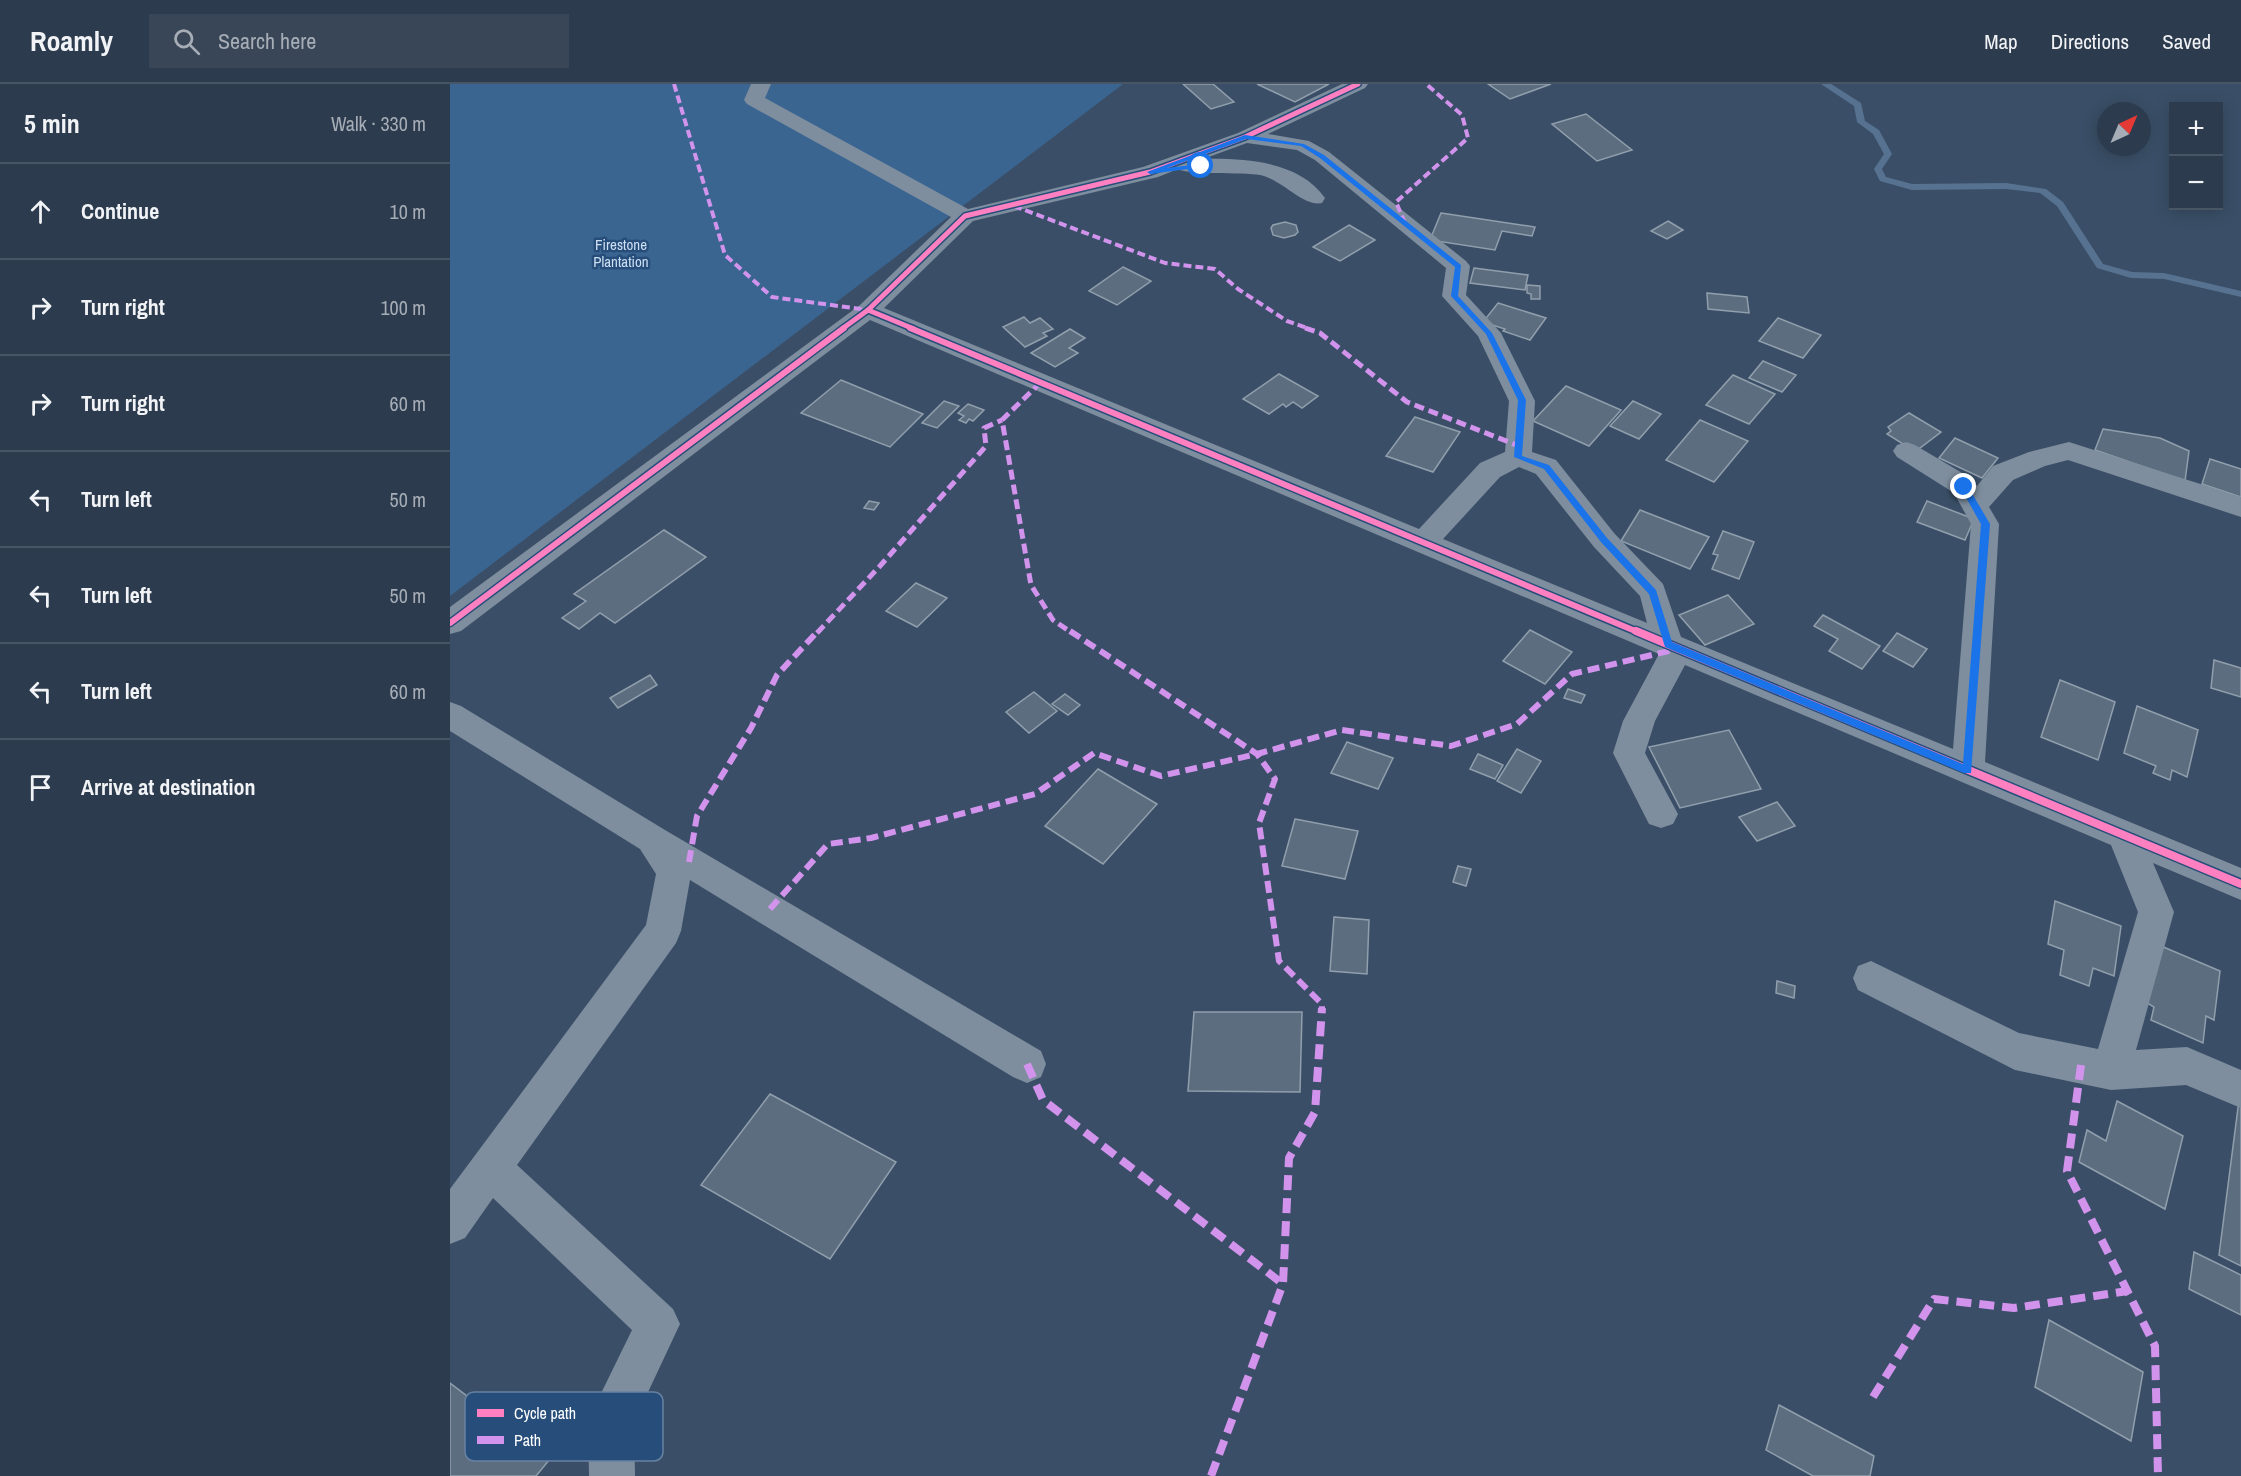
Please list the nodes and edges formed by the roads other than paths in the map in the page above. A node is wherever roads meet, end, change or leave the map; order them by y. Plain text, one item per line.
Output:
1 (761, 84) edge
2 (1358, 84) edge
3 (1245, 137) junction
4 (1150, 172) junction
5 (1314, 198) dead end
6 (965, 216) junction
7 (868, 310) junction
8 (1906, 451) dead end
9 (1518, 457) junction
10 (1975, 506) junction
11 (2241, 507) edge
12 (1423, 542) junction
13 (450, 623) edge
14 (1673, 646) junction
15 (450, 715) edge
16 (1968, 770) junction
17 (1661, 814) dead end
18 (2124, 835) junction
19 (652, 839) junction
20 (2241, 884) edge
21 (1871, 978) dead end
22 (1027, 1064) dead end
23 (2111, 1071) junction
24 (2241, 1089) edge
25 (490, 1168) junction
26 (450, 1223) edge
27 (625, 1392) edge
28 (612, 1461) edge
29 (612, 1476) edge

1 - 6 street
2 - 3 street
3 - 4 street
3 - 9 street
4 - 5 street
4 - 6 street
6 - 7 street
7 - 12 street
7 - 13 street
8 - 10 street
9 - 12 street
9 - 14 street
10 - 11 street
10 - 16 street
12 - 14 street
14 - 16 street
14 - 17 street
15 - 19 street
16 - 18 street
18 - 20 street
18 - 23 street
19 - 22 street
19 - 25 street
21 - 23 street
23 - 24 street
25 - 26 street
25 - 27 street
28 - 29 street

